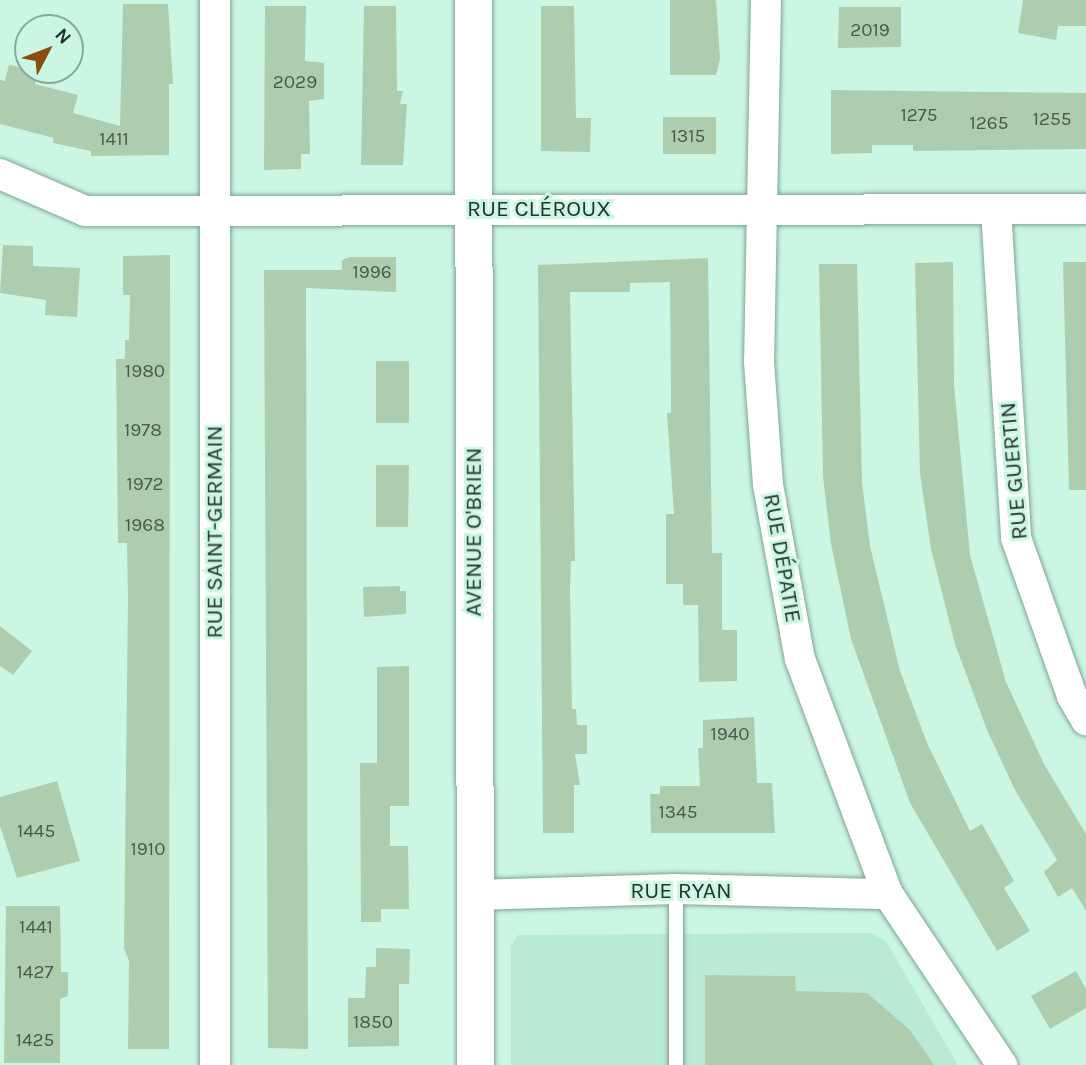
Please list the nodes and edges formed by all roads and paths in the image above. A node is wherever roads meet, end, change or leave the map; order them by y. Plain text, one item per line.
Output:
1 (215, 0) edge
2 (473, 0) edge
3 (766, 0) edge
4 (0, 174) edge
5 (473, 208) junction
6 (996, 209) junction
7 (1086, 209) edge
8 (764, 211) junction
9 (215, 214) junction
10 (1086, 720) edge
11 (676, 889) junction
12 (888, 894) junction
13 (474, 895) junction
14 (215, 1065) edge
15 (475, 1065) edge
16 (676, 1065) edge
17 (1002, 1065) edge

1 - 9 street, RUE SAINT-GERMAIN
2 - 5 street, AVENUE O'BRIEN
3 - 8 street, RUE DÉPATIE
4 - 9 street, RUE CLÉROUX
5 - 8 street, RUE CLÉROUX
5 - 9 street, RUE CLÉROUX
5 - 13 street, AVENUE O'BRIEN
6 - 7 street, RUE CLÉROUX
6 - 8 street, RUE CLÉROUX
6 - 10 street, RUE GUERTIN
8 - 12 street, RUE DÉPATIE
9 - 14 street, RUE SAINT-GERMAIN
11 - 12 street, RUE RYAN
11 - 13 street, RUE RYAN
11 - 16 lane
12 - 17 street, RUE DÉPATIE
13 - 15 street, AVENUE O'BRIEN

